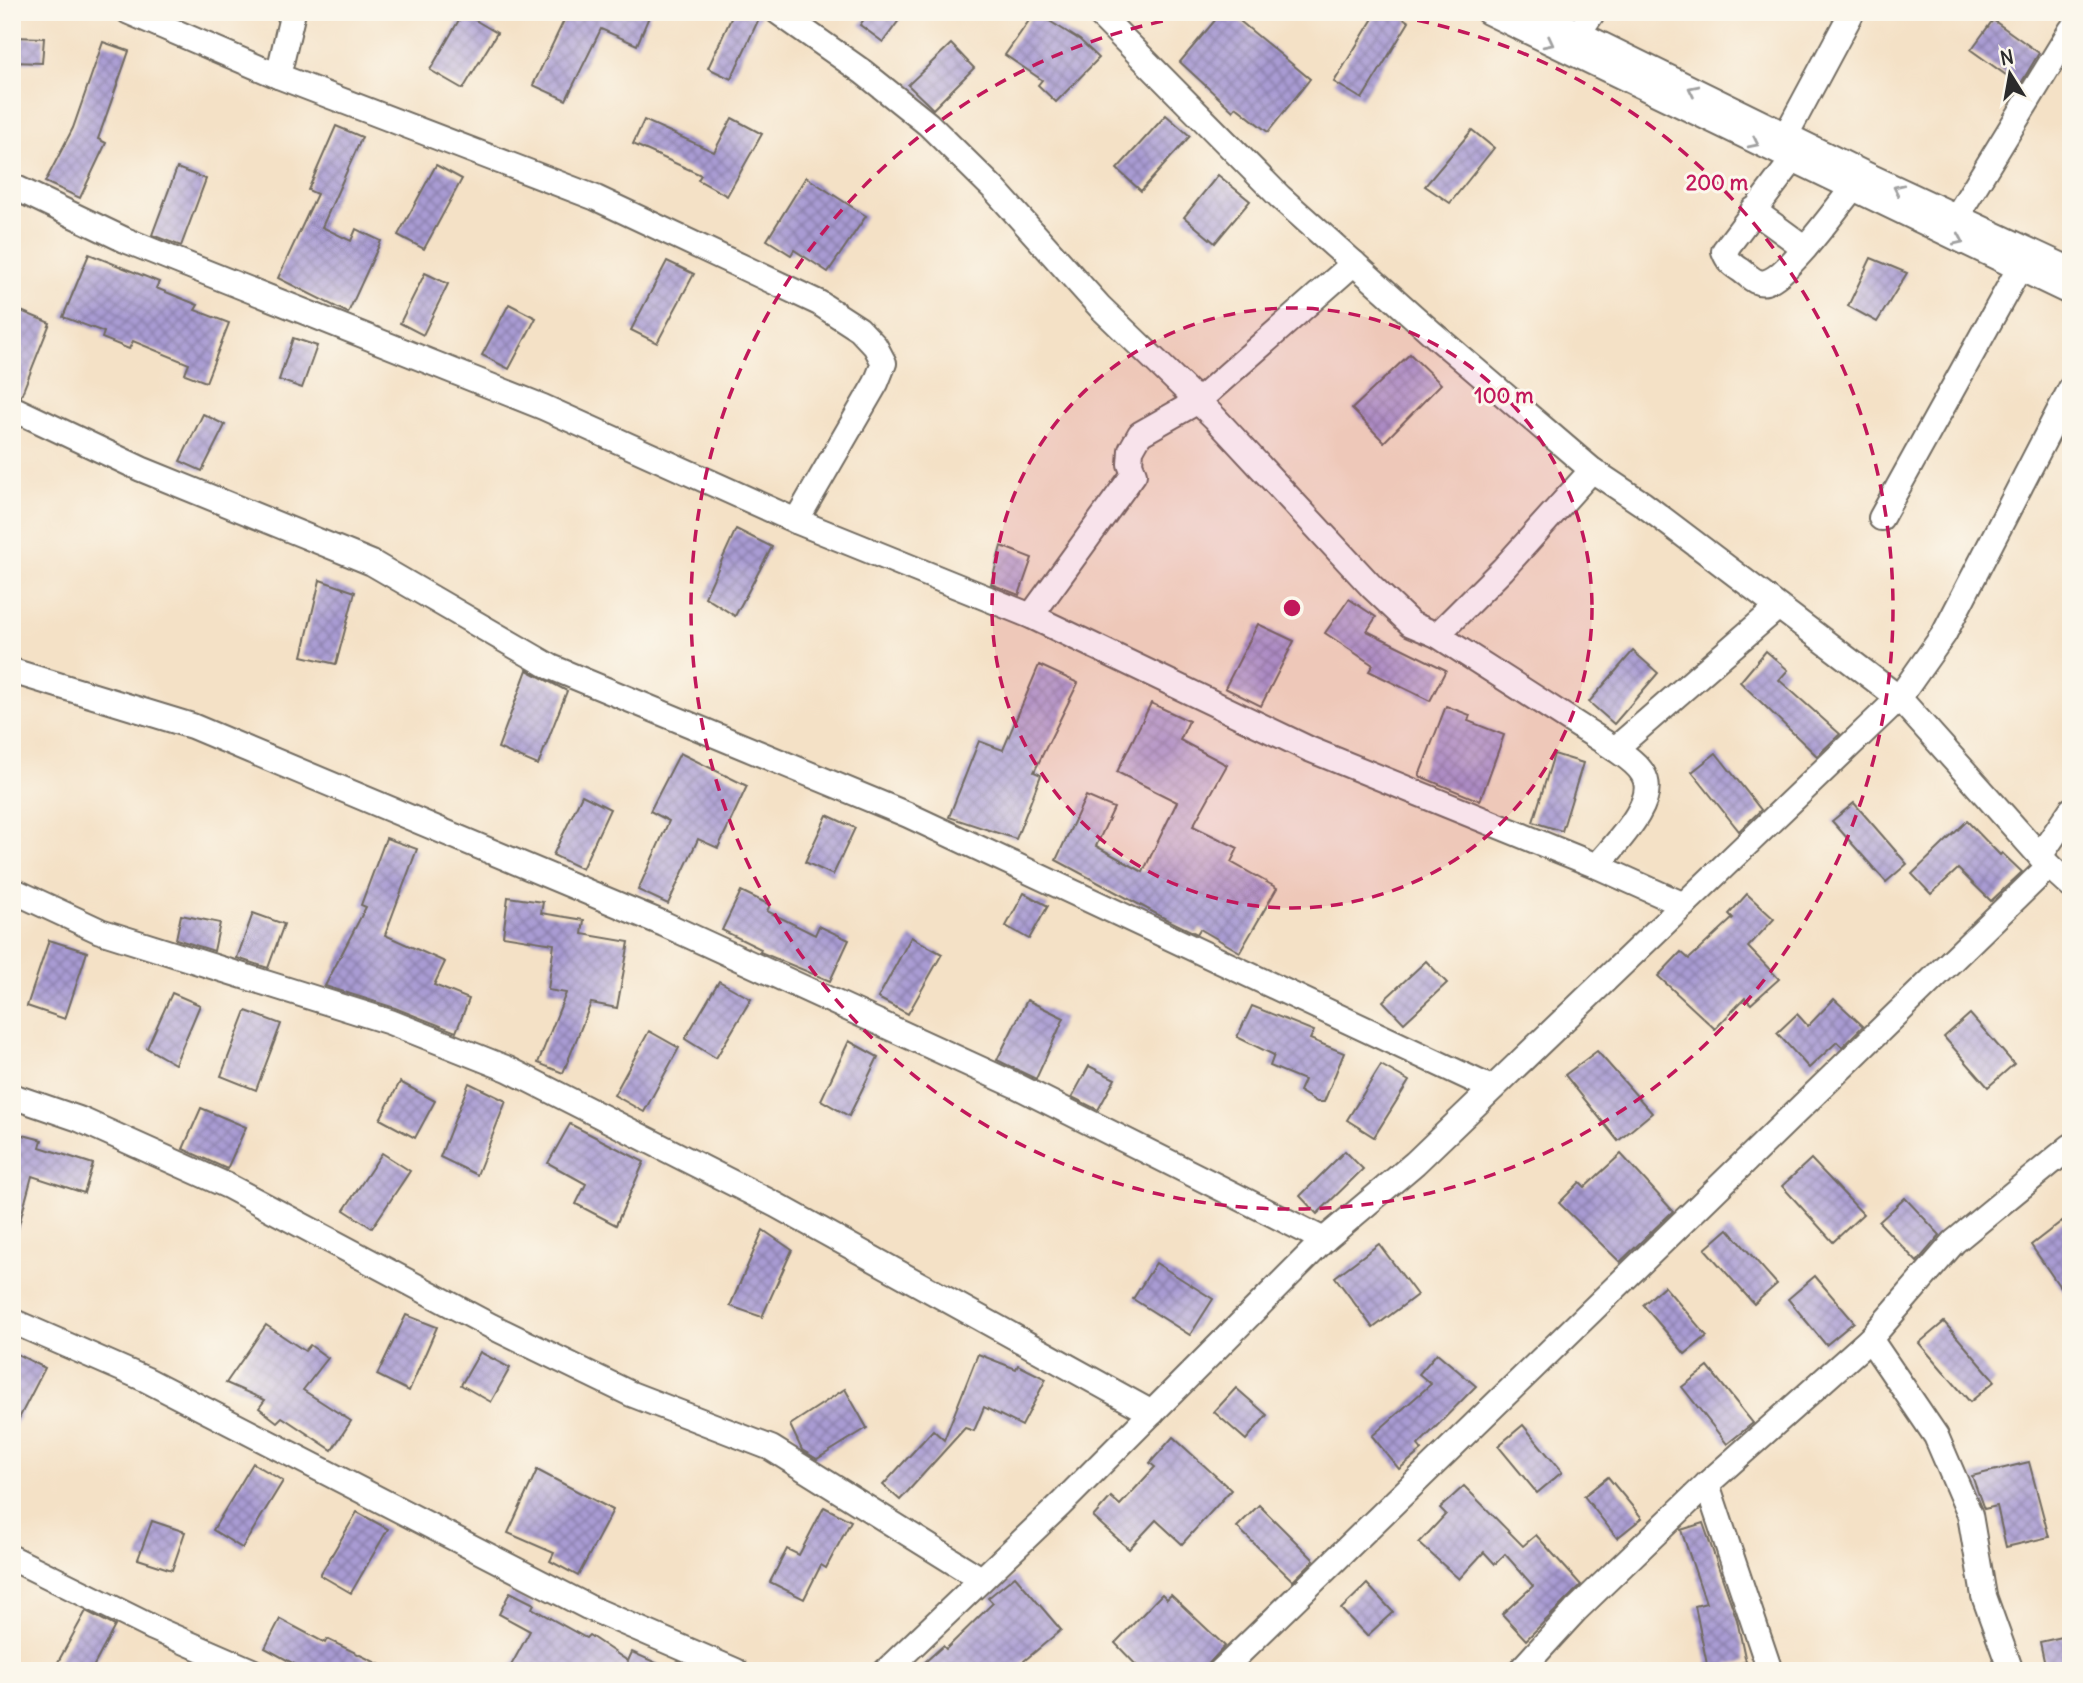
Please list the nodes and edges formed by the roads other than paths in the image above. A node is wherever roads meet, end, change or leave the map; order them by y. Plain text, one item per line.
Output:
1 (129, 12) edge
2 (293, 12) edge
3 (778, 12) edge
4 (1097, 12) edge
5 (1488, 12) edge
6 (1535, 12) edge
7 (1593, 12) edge
8 (1852, 12) edge
9 (2071, 30) edge
10 (1578, 34) junction
11 (278, 76) junction
12 (1786, 135) junction
13 (1792, 161) junction
14 (12, 186) edge
15 (1851, 190) junction
16 (1753, 210) junction
17 (1957, 216) junction
18 (1805, 248) junction
19 (1354, 263) junction
20 (2020, 267) junction
21 (2071, 270) edge
22 (2071, 293) edge
23 (2071, 388) edge
24 (1199, 401) junction
25 (12, 408) edge
26 (1592, 470) junction
27 (1881, 518) dead end
28 (796, 521) junction
29 (1778, 607) junction
30 (1031, 616) junction
31 (1437, 635) junction
32 (12, 671) edge
33 (1899, 698) junction
34 (1615, 749) junction
35 (2071, 810) edge
36 (2044, 861) junction
37 (1597, 866) junction
38 (2071, 886) edge
39 (12, 890) edge
40 (1684, 905) junction
41 (1491, 1088) junction
42 (12, 1096) edge
43 (2071, 1146) edge
44 (1324, 1241) junction
45 (12, 1321) edge
46 (1870, 1339) junction
47 (1152, 1413) junction
48 (1707, 1484) junction
49 (12, 1558) edge
50 (981, 1579) junction
51 (252, 1671) edge
52 (736, 1671) edge
53 (886, 1671) edge
54 (1221, 1671) edge
55 (1520, 1671) edge
56 (1770, 1671) edge
57 (2011, 1671) edge

1 - 11 street
2 - 11 street
3 - 24 street
4 - 19 street
5 -> 13 street
6 - 10 street
7 - 10 street
8 - 12 street
9 - 17 street
12 -> 10 street
11 - 28 street
17 -> 12 street
13 - 15 street
13 - 16 street
14 - 28 street
15 - 18 street
15 -> 20 street
16 - 18 street
16 - 18 street
17 - 21 street
19 - 24 street
19 - 26 street
20 - 22 street
20 - 27 street
23 - 33 street
24 - 30 street
24 - 31 street
25 - 41 street
26 - 29 street
26 - 31 street
28 - 30 street
29 - 33 street
29 - 34 street
30 - 37 street
31 - 34 street
32 - 44 street
33 - 36 street
33 - 40 street
34 - 37 street
35 - 36 street
36 - 38 street
36 - 54 street
37 - 40 street
39 - 47 street
40 - 41 street
41 - 44 street
42 - 50 street
43 - 46 street
44 - 47 street
45 - 52 street
46 - 48 street
46 - 57 street
47 - 50 street
48 - 55 street
48 - 56 street
49 - 51 street
50 - 53 street

